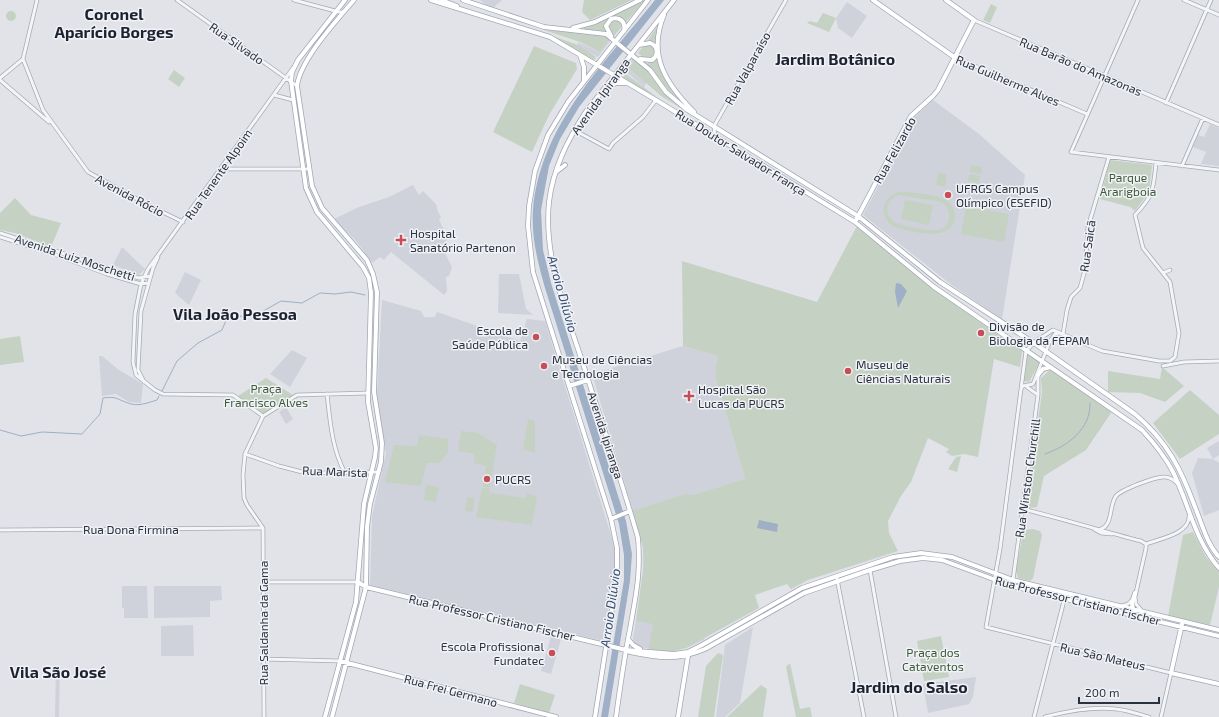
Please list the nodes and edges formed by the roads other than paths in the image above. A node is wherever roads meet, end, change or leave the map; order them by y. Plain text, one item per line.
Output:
1 (38, 0) edge
2 (177, 0) edge
3 (294, 0) edge
4 (345, 0) edge
5 (354, 0) edge
6 (430, 0) edge
7 (441, 0) edge
8 (458, 0) edge
9 (463, 0) edge
10 (640, 0) edge
11 (648, 0) edge
12 (674, 0) edge
13 (786, 0) edge
14 (873, 0) edge
15 (946, 0) edge
16 (1138, 0) edge
17 (1184, 0) edge
18 (1211, 0) edge
19 (667, 9) junction
20 (1207, 10) junction
21 (336, 11) junction
22 (344, 12) junction
23 (496, 12) junction
24 (1219, 15) edge
25 (493, 18) junction
26 (974, 20) junction
27 (567, 29) junction
28 (624, 32) junction
29 (612, 38) junction
30 (617, 42) junction
31 (637, 46) junction
32 (632, 53) junction
33 (580, 54) junction
34 (636, 57) junction
35 (954, 57) junction
36 (23, 59) junction
37 (298, 60) junction
38 (599, 66) junction
39 (615, 76) junction
40 (1104, 76) junction
41 (286, 77) junction
42 (0, 79) edge
43 (291, 81) junction
44 (584, 81) junction
45 (629, 85) junction
46 (297, 86) junction
47 (605, 89) junction
48 (274, 95) junction
49 (293, 100) junction
50 (656, 100) junction
51 (1166, 103) junction
52 (1087, 114) junction
53 (1203, 118) junction
54 (706, 121) junction
55 (52, 124) junction
56 (1219, 125) edge
57 (714, 126) junction
58 (574, 130) junction
59 (716, 137) junction
60 (1109, 157) junction
61 (1156, 163) junction
62 (565, 165) dead end
63 (1182, 166) junction
64 (220, 169) junction
65 (303, 169) junction
66 (309, 169) junction
67 (1219, 170) edge
68 (556, 173) junction
69 (858, 216) junction
70 (183, 222) junction
71 (855, 222) junction
72 (0, 233) edge
73 (0, 237) edge
74 (161, 252) junction
75 (1170, 270) dead end
76 (1163, 273) junction
77 (150, 276) junction
78 (143, 277) junction
79 (148, 283) junction
80 (141, 284) junction
81 (1063, 334) junction
82 (1044, 335) junction
83 (1050, 341) junction
84 (1034, 343) junction
85 (1026, 351) junction
86 (1046, 352) junction
87 (1175, 357) junction
88 (1159, 361) junction
89 (1219, 361) edge
90 (132, 362) junction
91 (1043, 362) junction
92 (1167, 362) junction
93 (1184, 362) junction
94 (139, 363) junction
95 (1163, 366) junction
96 (1050, 367) junction
97 (1038, 374) junction
98 (586, 380) junction
99 (144, 382) junction
100 (1021, 382) junction
101 (570, 385) junction
102 (1025, 386) junction
103 (1021, 389) junction
104 (368, 393) junction
105 (327, 394) junction
106 (1038, 395) junction
107 (263, 416) junction
108 (245, 454) junction
109 (373, 472) junction
110 (379, 472) junction
111 (345, 473) junction
112 (1179, 486) junction
113 (1023, 509) junction
114 (628, 512) junction
115 (1189, 514) junction
116 (613, 518) junction
117 (1108, 524) junction
118 (263, 528) junction
119 (1092, 528) junction
120 (1100, 529) junction
121 (0, 530) edge
122 (1114, 534) junction
123 (1146, 544) junction
124 (1219, 557) edge
125 (971, 565) junction
126 (1219, 568) edge
127 (870, 570) junction
128 (969, 570) junction
129 (996, 575) junction
130 (836, 576) junction
131 (995, 580) junction
132 (1013, 580) junction
133 (838, 581) junction
134 (263, 582) junction
135 (358, 582) junction
136 (366, 587) junction
137 (1066, 593) junction
138 (1135, 593) junction
139 (1065, 598) junction
140 (1121, 606) junction
141 (1133, 609) junction
142 (1145, 612) junction
143 (755, 615) junction
144 (1141, 617) junction
145 (757, 620) junction
146 (1182, 624) junction
147 (1219, 630) edge
148 (1219, 636) edge
149 (628, 639) junction
150 (1052, 644) junction
151 (609, 646) junction
152 (624, 650) junction
153 (644, 651) junction
154 (688, 654) junction
155 (263, 659) junction
156 (340, 661) junction
157 (347, 664) junction
158 (1171, 673) junction
159 (1219, 684) edge
160 (264, 717) edge
161 (325, 717) edge
162 (332, 717) edge
163 (556, 717) edge
164 (595, 717) edge
165 (616, 717) edge
166 (678, 717) edge
167 (864, 717) edge
168 (896, 717) edge
169 (1034, 717) edge
170 (1045, 717) edge
171 (1149, 717) edge
172 (1161, 717) edge

1 - 36 street
2 - 41 street, Rua Silvado
3 - 21 street
4 - 21 main road
5 - 22 main road
6 - 25 main road, Rua Doutor Salvador França
7 - 25 main road
8 - 23 main road
9 - 23 main road, Rua Doutor Salvador França
10 - 27 main road
11 - 28 main road, Avenida Ipiranga
12 - 19 main road, Avenida Ipiranga
13 - 57 street, Rua Valparaíso
14 - 35 main road, Rua Guilherme Alves
15 - 26 main road, Rua Barão do Amazonas
16 - 40 street
17 - 20 street
18 - 20 street
19 - 31 main road, Avenida Ipiranga
19 - 54 main road, Rua Doutor Salvador França
20 - 24 street
20 - 51 street
21 - 22 street
21 - 37 main road
22 - 46 main road
23 - 27 main road, Rua Doutor Salvador França
25 - 33 main road, Rua Doutor Salvador França
26 - 35 main road, Rua Felizardo
26 - 40 street, Rua Barão do Amazonas
27 - 29 main road, Rua Doutor Salvador França
28 - 29 main road
28 - 30 main road, Avenida Ipiranga
29 - 30 main road, Rua Doutor Salvador França
30 - 32 main road, Rua Doutor Salvador França
30 - 38 main road, Avenida Ipiranga
31 - 32 main road, Avenida Ipiranga
31 - 34 main road
32 - 34 main road, Rua Doutor Salvador França
32 - 39 main road, Avenida Ipiranga
33 - 38 main road, Rua Doutor Salvador França
33 - 44 main road
34 - 54 main road, Rua Doutor Salvador França
35 - 52 street, Rua Guilherme Alves
35 - 69 main road, Rua Felizardo
36 - 42 street
36 - 55 street, Avenida Rócio
37 - 41 street, Rua Tenente Alpoim
37 - 43 main road
38 - 39 main road, Rua Doutor Salvador França
38 - 44 main road, Avenida Ipiranga
39 - 45 main road, Rua Doutor Salvador França
39 - 47 main road, Avenida Ipiranga
40 - 51 street, Rua Barão do Amazonas
40 - 52 street
41 - 43 street, Rua Silvado
41 - 48 street, Rua Tenente Alpoim
42 - 55 street
43 - 46 street, Rua Silvado
43 - 49 main road
44 - 101 main road, Avenida Ipiranga
45 - 47 main road
45 - 50 main road, Rua Doutor Salvador França
46 - 66 main road
47 - 58 main road, Avenida Ipiranga
48 - 49 street
48 - 64 street, Rua Tenente Alpoim
49 - 65 main road
50 - 58 street
50 - 59 main road, Rua Doutor Salvador França
51 - 53 street, Rua Barão do Amazonas
52 - 60 street
53 - 56 street, Rua Barão do Amazonas
53 - 63 street
54 - 57 main road, Rua Doutor Salvador França
55 - 70 street, Avenida Rócio
57 - 59 street
57 - 69 main road, Rua Doutor Salvador França
58 - 68 main road, Avenida Ipiranga
59 - 71 main road, Rua Doutor Salvador França
60 - 61 street
60 - 81 street, Rua Saicã
61 - 63 street
61 - 76 street
62 - 68 main road
63 - 67 street
64 - 65 street
64 - 70 street, Rua Tenente Alpoim
65 - 66 street
65 - 104 main road
66 - 110 main road
68 - 98 main road, Avenida Ipiranga
69 - 71 main road, Rua Felizardo
69 - 84 main road, Rua Doutor Salvador França
70 - 74 street, Rua Tenente Alpoim
71 - 85 main road, Rua Doutor Salvador França
72 - 78 street, Avenida Luiz Moschetti
73 - 80 street, Avenida Luiz Moschetti
74 - 77 street, Rua Tenente Alpoim
74 - 78 street, Rua Tenente Alpoim
75 - 76 street
76 - 87 street
77 - 78 street, Avenida Luiz Moschetti
77 - 79 street, Rua Tenente Alpoim
78 - 80 street, Rua Tenente Alpoim
79 - 80 street, Avenida Luiz Moschetti
79 - 94 street, Rua Tenente Alpoim
80 - 90 street, Rua Tenente Alpoim
81 - 82 street
81 - 83 street
81 - 88 street
82 - 83 street
82 - 84 street
83 - 86 street
84 - 85 street
84 - 86 main road, Rua Doutor Salvador França
85 - 91 main road, Rua Doutor Salvador França
85 - 100 street
86 - 91 street
86 - 124 main road, Rua Doutor Salvador França
87 - 92 street
87 - 93 street
88 - 92 street
88 - 95 street
89 - 93 street
90 - 94 street
90 - 99 street, Rua Tenente Alpoim
91 - 96 main road, Rua Doutor Salvador França
91 - 97 street
92 - 95 street
93 - 95 street
94 - 99 street, Rua Tenente Alpoim
96 - 97 main road
96 - 112 main road, Rua Doutor Salvador França
97 - 102 street
97 - 106 street, Rua Winston Churchill
98 - 101 main road
98 - 114 main road, Avenida Ipiranga
99 - 107 street
100 - 102 street
100 - 103 street
101 - 116 main road, Avenida Ipiranga
102 - 103 street
102 - 106 street
103 - 129 street
104 - 105 street
104 - 109 main road
105 - 107 street
105 - 111 street
106 - 113 street, Rua Winston Churchill
107 - 108 street
108 - 111 street, Rua Marista
108 - 118 street
109 - 110 street, Rua Marista
109 - 111 street, Rua Marista
109 - 135 main road
110 - 136 main road
112 - 115 main road
112 - 117 street
113 - 119 street
113 - 132 street, Rua Winston Churchill
114 - 116 main road
114 - 149 main road, Avenida Ipiranga
115 - 123 street
115 - 126 main road
116 - 151 main road, Avenida Ipiranga
117 - 120 street
117 - 122 street
118 - 121 street, Rua Dona Firmina
118 - 134 street, Rua Saldanha da Gama
119 - 120 street
119 - 122 street
120 - 122 street
122 - 123 street
123 - 138 street
125 - 128 main road
125 - 129 main road, Rua Professor Cristiano Fischer
125 - 130 main road, Rua Professor Cristiano Fischer
127 - 128 main road, Rua Professor Cristiano Fischer
127 - 133 main road, Rua Professor Cristiano Fischer
127 - 168 street
128 - 131 main road, Rua Professor Cristiano Fischer
129 - 131 street
129 - 132 main road, Rua Professor Cristiano Fischer
130 - 133 street
130 - 143 main road, Rua Professor Cristiano Fischer
131 - 139 main road, Rua Professor Cristiano Fischer
131 - 150 street, Rua São Mateus
132 - 137 main road, Rua Professor Cristiano Fischer
133 - 145 main road, Rua Professor Cristiano Fischer
133 - 167 street
134 - 135 street
134 - 155 street, Rua Saldanha da Gama
135 - 136 main road, Rua Professor Cristiano Fischer
135 - 156 main road
136 - 151 main road, Rua Professor Cristiano Fischer
136 - 157 main road
137 - 139 street
137 - 140 main road, Rua Professor Cristiano Fischer
138 - 140 street
138 - 141 main road
138 - 142 street
139 - 144 main road, Rua Professor Cristiano Fischer
139 - 150 street
140 - 141 main road, Rua Professor Cristiano Fischer
141 - 142 main road, Rua Professor Cristiano Fischer
141 - 144 main road
142 - 146 main road, Rua Professor Cristiano Fischer
143 - 145 main road
143 - 154 main road, Rua Professor Cristiano Fischer
144 - 146 main road, Rua Professor Cristiano Fischer
145 - 154 main road, Rua Professor Cristiano Fischer
146 - 147 main road, Rua Professor Cristiano Fischer
146 - 148 main road, Rua Professor Cristiano Fischer
146 - 158 main road
149 - 152 main road, Avenida Ipiranga
149 - 153 main road
150 - 158 street, Rua São Mateus
150 - 169 street
151 - 152 main road, Rua Professor Cristiano Fischer
151 - 164 main road, Avenida Ipiranga
152 - 153 main road, Rua Professor Cristiano Fischer
152 - 154 main road, Rua Professor Cristiano Fischer
152 - 165 main road, Avenida Ipiranga
153 - 154 main road, Rua Professor Cristiano Fischer
154 - 166 main road
155 - 156 street
155 - 160 street, Rua Saldanha da Gama
156 - 157 main road, Rua Frei Germano
156 - 161 main road
157 - 162 main road
157 - 163 main road, Rua Frei Germano
158 - 159 main road, Rua São Mateus
158 - 172 street
170 - 171 street

